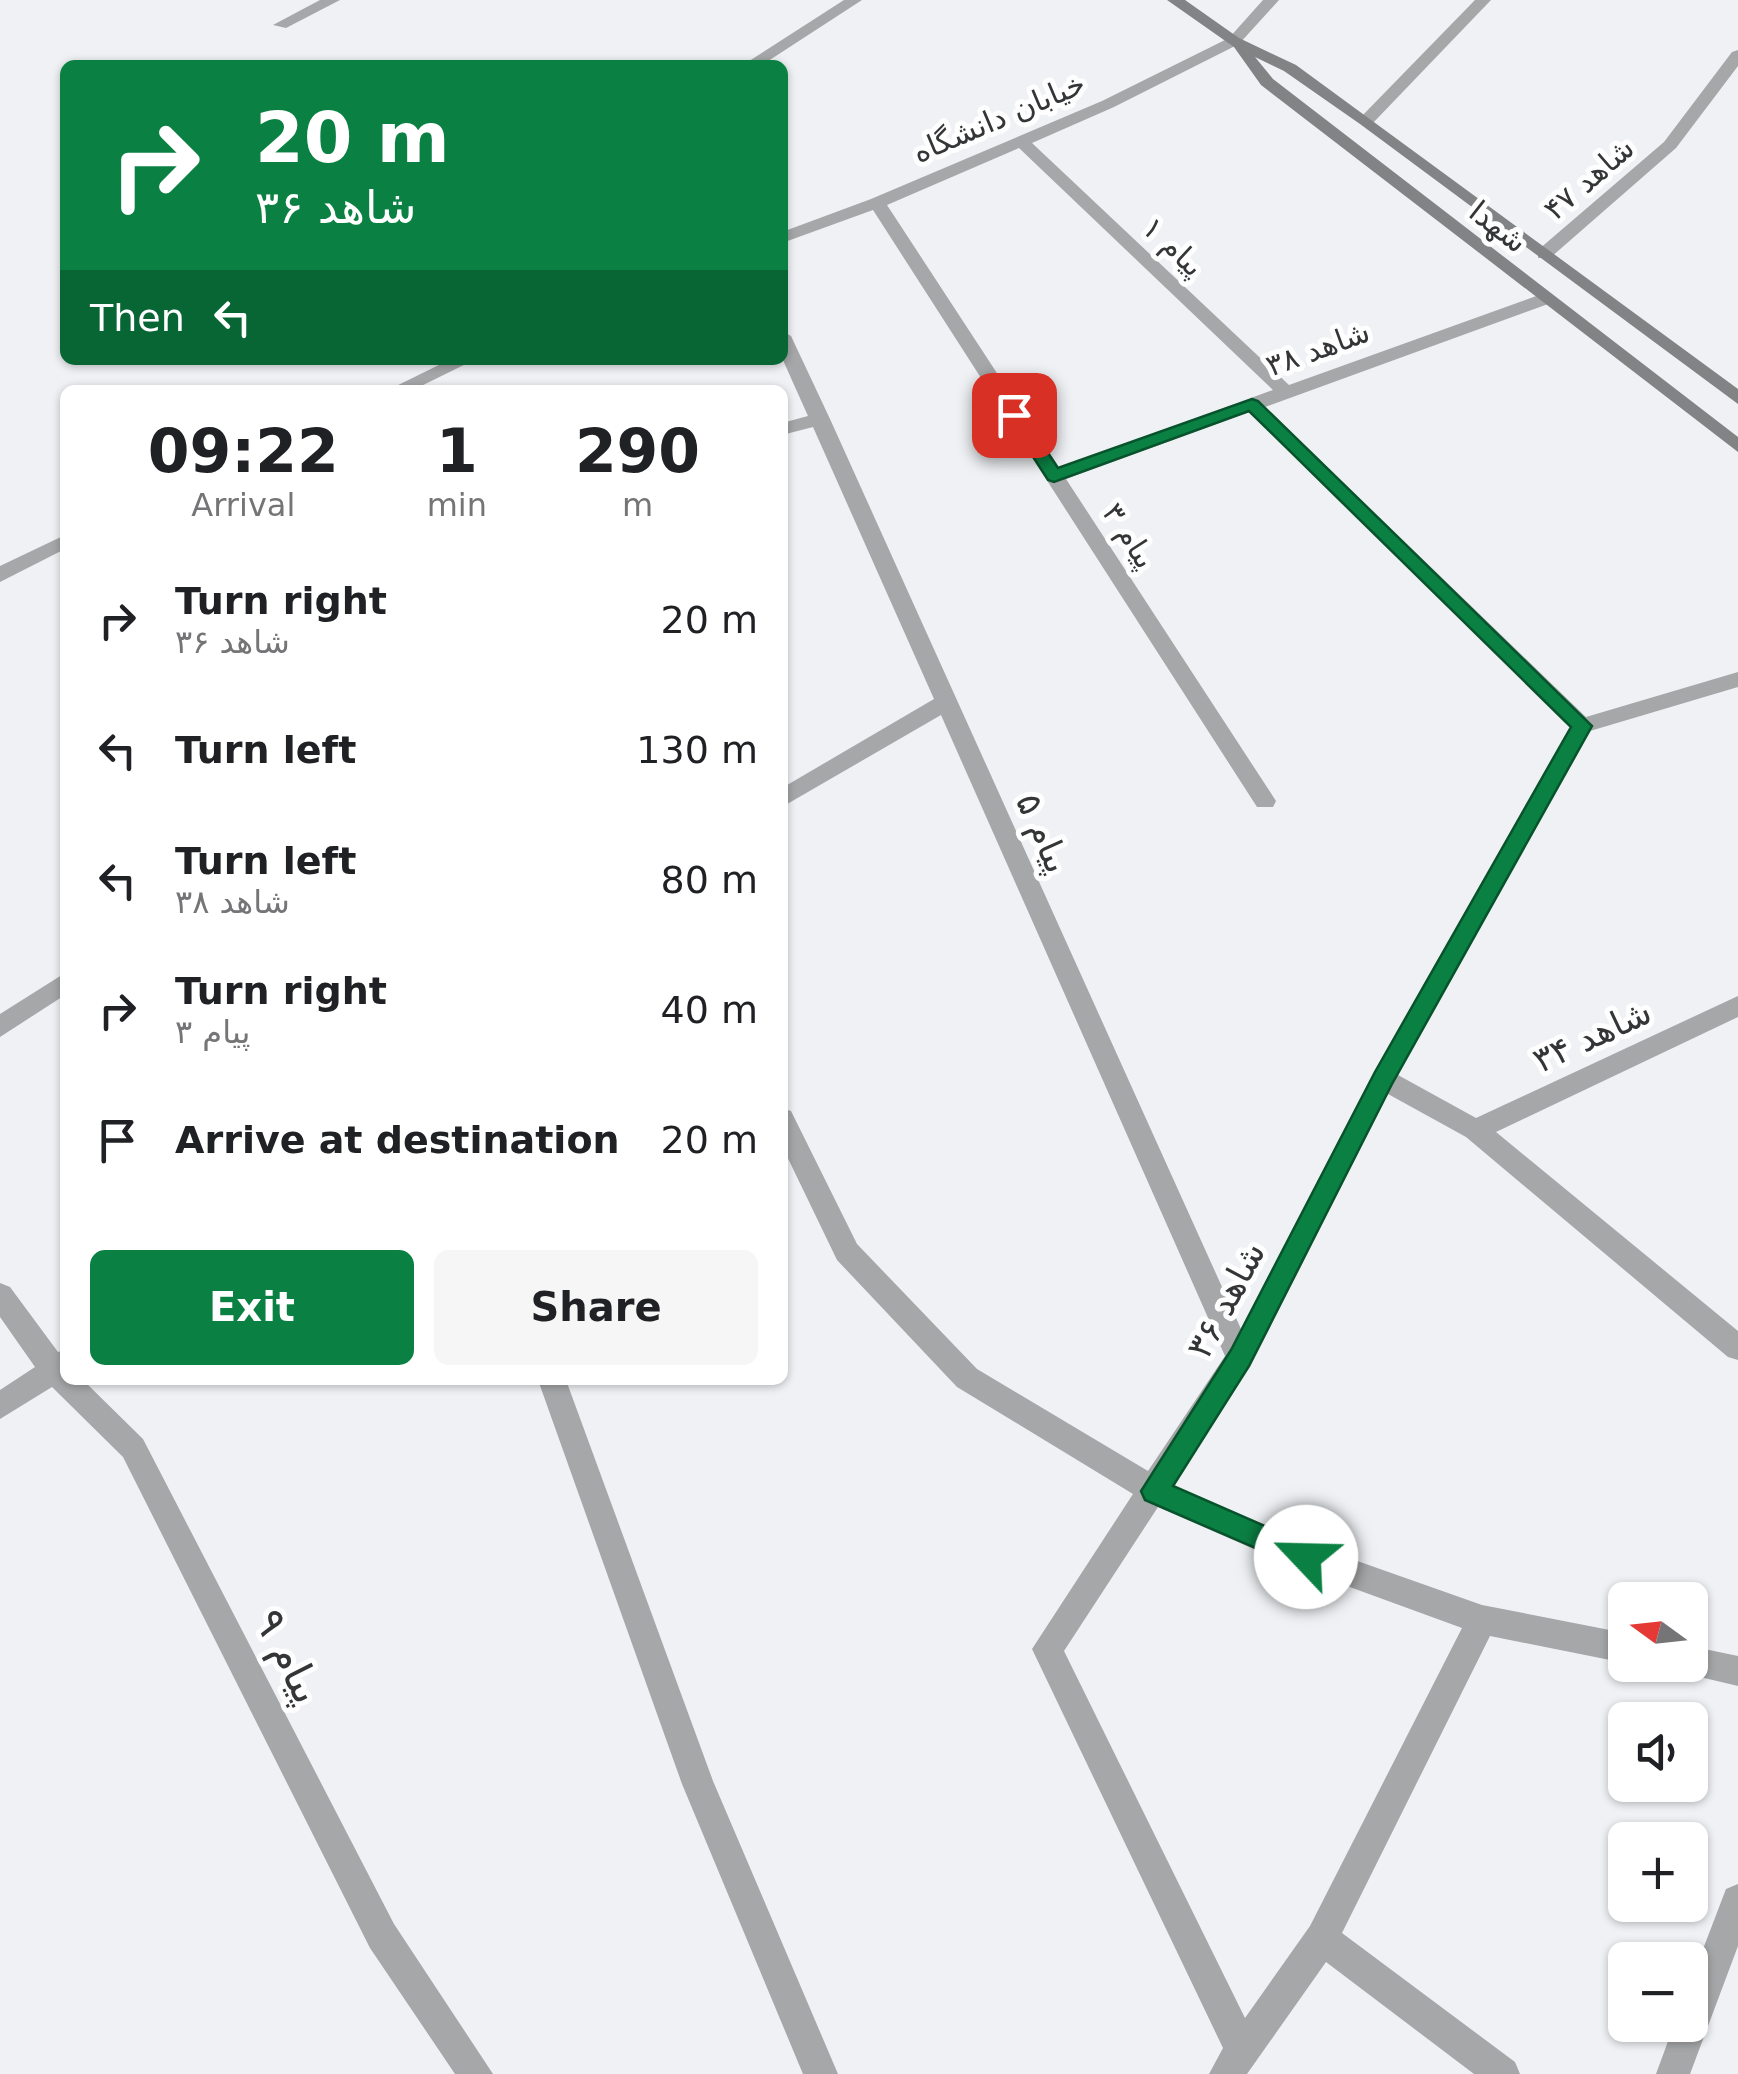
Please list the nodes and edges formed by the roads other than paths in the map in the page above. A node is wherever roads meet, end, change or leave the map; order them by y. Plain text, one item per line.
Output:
1 (332, 0) edge
2 (854, 0) edge
3 (1175, 0) edge
4 (1271, 0) edge
5 (1483, 0) edge
6 (281, 25) dead end
7 (1234, 41) junction
8 (1738, 54) edge
9 (759, 60) edge
10 (1366, 121) junction
11 (1021, 141) junction
12 (877, 203) junction
13 (788, 236) edge
14 (1544, 254) junction
15 (1545, 299) junction
16 (788, 349) edge
17 (454, 365) edge
18 (408, 385) edge
19 (1286, 392) junction
20 (1737, 396) edge
21 (1252, 404) junction
22 (820, 420) junction
23 (788, 428) edge
24 (1738, 446) edge
25 (1054, 476) junction
26 (60, 545) edge
27 (0, 575) edge
28 (1738, 680) edge
29 (946, 702) junction
30 (1582, 726) junction
31 (788, 795) edge
32 (1265, 801) dead end
33 (60, 985) edge
34 (1738, 1006) edge
35 (0, 1027) edge
36 (1383, 1079) junction
37 (788, 1130) edge
38 (1475, 1130) junction
39 (0, 1296) edge
40 (1738, 1348) edge
41 (1240, 1358) junction
42 (60, 1366) edge
43 (77, 1385) edge
44 (554, 1385) edge
45 (0, 1406) edge
46 (1155, 1491) junction
47 (1482, 1620) junction
48 (1608, 1645) edge
49 (1708, 1665) edge
50 (1738, 1671) edge
51 (1738, 1901) edge
52 (1322, 1938) junction
53 (1234, 2060) edge
54 (476, 2074) edge
55 (821, 2074) edge
56 (1503, 2074) edge
57 (1673, 2074) edge

1 - 6 street
2 - 9 street
3 - 7 street, شهدا
4 - 7 street
5 - 10 street
7 - 10 street, شهدا
7 - 11 street, خیابان دانشگاه
7 - 15 street, شهدا
8 - 14 street, شاهد ۴۷
10 - 14 street, شهدا
11 - 12 street, خیابان دانشگاه
11 - 19 street, پیام ۱
12 - 13 street, خیابان دانشگاه
12 - 25 street, پیام ۳
14 - 20 street, شهدا
15 - 19 street, شاهد ۳۸
15 - 24 street, شهدا
16 - 22 street, پیام ۵
17 - 18 street
19 - 21 street, شاهد ۳۸
21 - 25 street, شاهد ۳۸
21 - 30 street
22 - 23 street
22 - 29 street, پیام ۵
25 - 32 street, پیام ۳
26 - 27 street
28 - 30 street
29 - 31 street
29 - 41 street, پیام ۵
30 - 36 street, شاهد ۳۶
33 - 35 street
34 - 38 street, شاهد ۳۴
36 - 38 street
36 - 41 street, شاهد ۳۶
37 - 46 street
38 - 40 street
39 - 42 street, پیام ۹
41 - 46 street, شاهد ۳۶
42 - 45 street
43 - 54 street, پیام ۹
44 - 55 street
46 - 47 street
46 - 53 street, شاهد ۳۶
47 - 48 street
47 - 52 street
49 - 50 street
51 - 57 street
52 - 53 street
52 - 56 street

